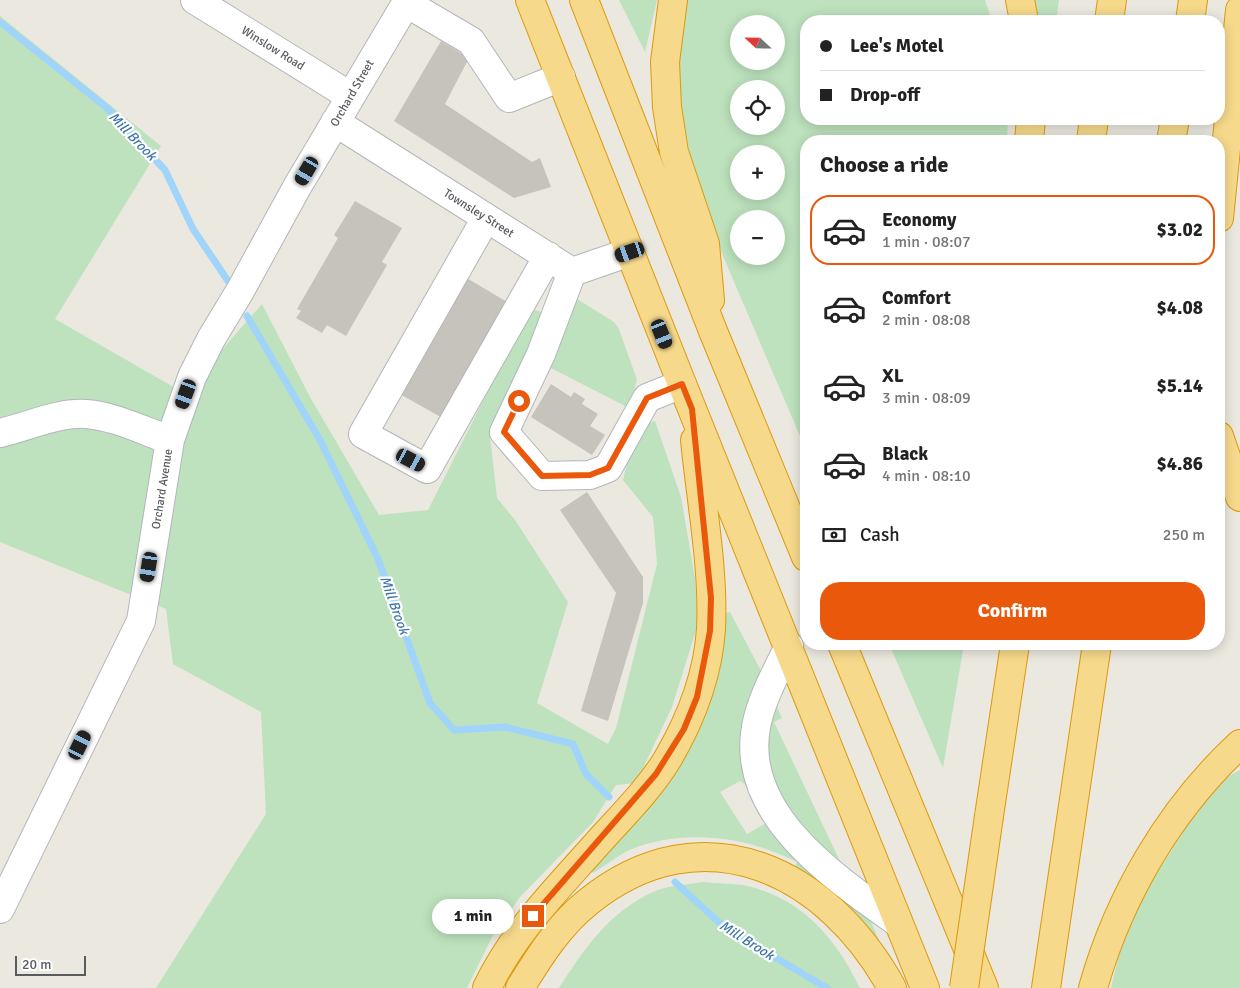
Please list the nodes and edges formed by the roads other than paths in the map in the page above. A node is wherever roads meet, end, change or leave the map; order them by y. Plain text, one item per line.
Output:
1 (195, 0) edge
2 (530, 0) edge
3 (584, 0) edge
4 (673, 0) edge
5 (1020, 0) edge
6 (1112, 0) edge
7 (1193, 0) edge
8 (407, 1) edge
9 (1240, 10) edge
10 (1023, 15) edge
11 (1110, 15) edge
12 (1191, 15) edge
13 (561, 77) junction
14 (350, 96) junction
15 (335, 122) junction
16 (1225, 159) edge
17 (297, 187) joint
18 (486, 218) junction
19 (630, 252) junction
20 (548, 256) junction
21 (572, 272) junction
22 (713, 331) junction
23 (682, 384) junction
24 (692, 409) junction
25 (0, 433) edge
26 (170, 440) junction
27 (1225, 453) edge
28 (1240, 497) edge
29 (800, 542) edge
30 (789, 646) junction
31 (844, 650) edge
32 (1014, 650) edge
33 (1096, 650) edge
34 (1240, 744) edge
35 (0, 909) edge
36 (897, 922) junction
37 (1048, 976) edge
38 (487, 988) edge
39 (520, 988) edge
40 (892, 988) edge
41 (925, 988) edge
42 (964, 988) edge
43 (984, 988) edge
44 (1093, 988) edge

1 - 14 street, Winslow Road
2 - 13 highway
3 - 22 highway
4 - 22 highway
5 - 10 highway
6 - 11 highway
7 - 12 highway
8 - 13 street
8 - 14 street, Orchard Street
9 - 16 highway
13 - 19 highway
14 - 15 street, Orchard Street
15 - 17 street, Orchard Street
15 - 18 street, Townsley Street
17 - 26 street, Orchard Avenue
18 - 20 street, Townsley Street
18 - 20 street
19 - 21 street
19 - 23 highway
20 - 21 street, Townsley Street
21 - 23 street
22 - 29 highway
23 - 24 highway
24 - 30 highway
24 - 38 highway
25 - 26 street
26 - 35 street, Orchard Avenue
27 - 28 highway
30 - 36 highway
30 - 36 street
31 - 43 highway
32 - 42 highway, bridge
33 - 37 highway
34 - 44 highway
36 - 41 highway
39 - 40 highway

